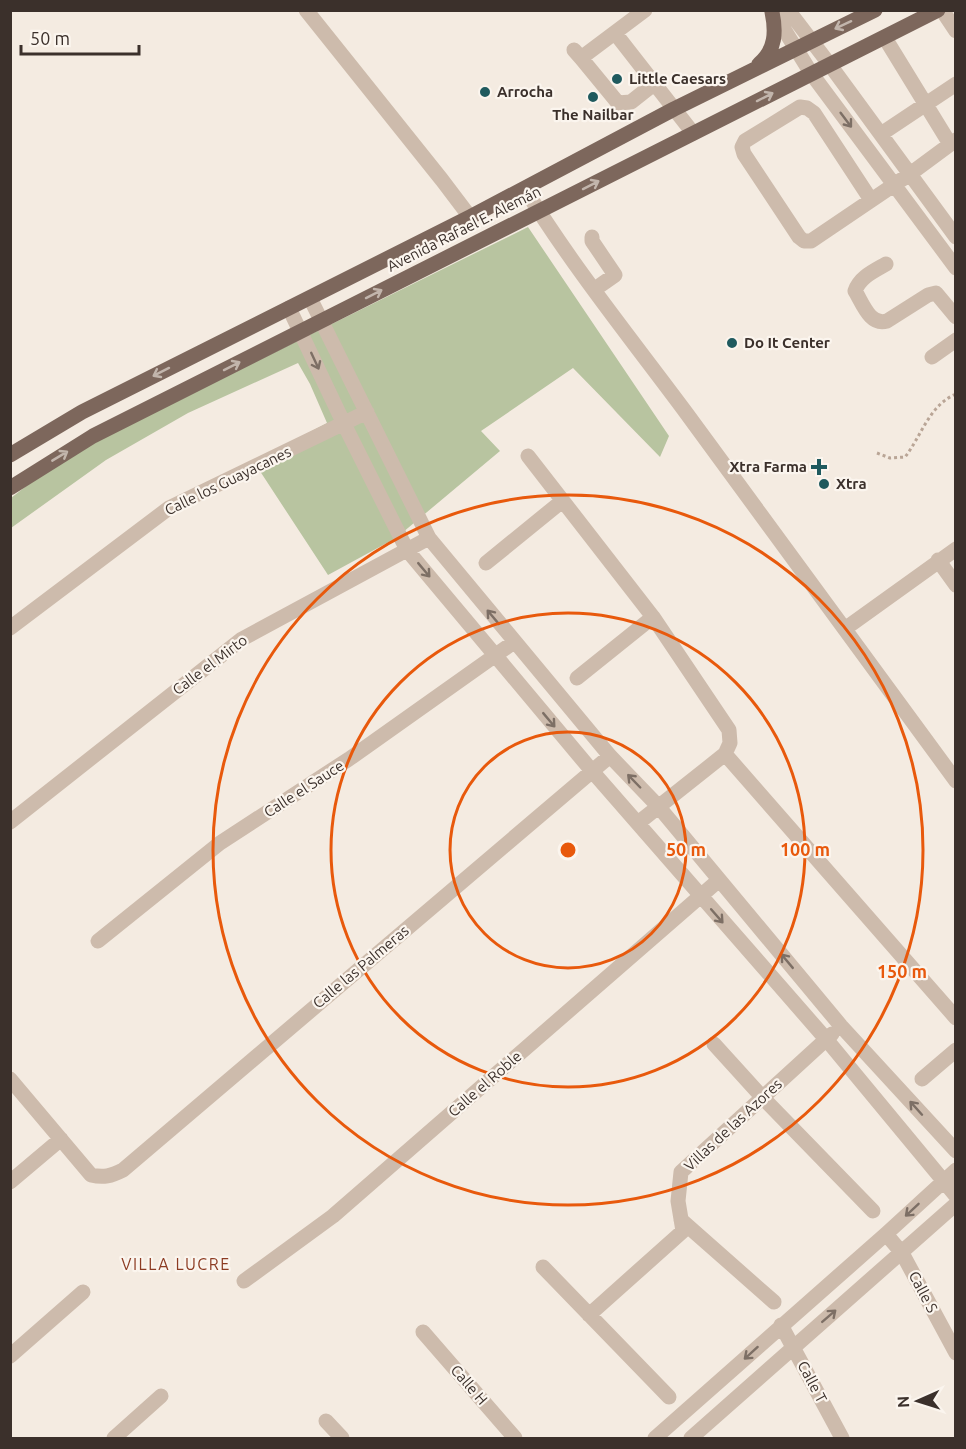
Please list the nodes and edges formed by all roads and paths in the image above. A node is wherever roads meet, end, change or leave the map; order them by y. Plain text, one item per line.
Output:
1 (306, 10) edge
2 (645, 10) edge
3 (788, 10) edge
4 (875, 10) edge
5 (940, 10) edge
6 (772, 11) edge
7 (956, 31) edge
8 (615, 33) junction
9 (885, 38) junction
10 (812, 40) junction
11 (795, 50) junction
12 (830, 64) junction
13 (751, 70) junction
14 (811, 73) junction
15 (655, 83) junction
16 (956, 84) edge
17 (925, 104) junction
18 (674, 109) junction
19 (693, 133) junction
20 (881, 134) junction
21 (952, 142) edge
22 (910, 174) junction
23 (893, 184) junction
24 (525, 189) junction
25 (872, 200) junction
26 (539, 211) junction
27 (470, 217) junction
28 (953, 228) edge
29 (592, 237) dead end
30 (886, 264) dead end
31 (956, 268) edge
32 (595, 289) junction
33 (310, 298) junction
34 (289, 308) junction
35 (956, 317) edge
36 (322, 321) junction
37 (301, 331) junction
38 (956, 340) edge
39 (932, 357) dead end
40 (956, 394) edge
41 (367, 412) junction
42 (344, 424) junction
43 (877, 453) dead end
44 (10, 455) edge
45 (528, 456) dead end
46 (10, 488) edge
47 (561, 502) junction
48 (429, 538) junction
49 (956, 549) edge
50 (407, 550) junction
51 (938, 560) junction
52 (486, 563) dead end
53 (956, 585) edge
54 (653, 617) junction
55 (10, 628) edge
56 (846, 628) junction
57 (514, 642) junction
58 (495, 656) junction
59 (577, 678) dead end
60 (725, 754) junction
61 (610, 756) junction
62 (591, 771) junction
63 (956, 781) edge
64 (658, 806) junction
65 (10, 822) edge
66 (638, 823) junction
67 (719, 880) junction
68 (700, 896) junction
69 (98, 940) dead end
70 (956, 1018) edge
71 (841, 1026) junction
72 (826, 1039) junction
73 (714, 1044) dead end
74 (956, 1050) edge
75 (10, 1079) edge
76 (922, 1079) dead end
77 (763, 1098) junction
78 (61, 1139) junction
79 (956, 1151) edge
80 (956, 1170) edge
81 (943, 1181) junction
82 (10, 1182) edge
83 (956, 1196) edge
84 (956, 1204) edge
85 (873, 1211) dead end
86 (681, 1220) junction
87 (886, 1234) junction
88 (902, 1253) junction
89 (543, 1267) dead end
90 (244, 1281) dead end
91 (83, 1292) dead end
92 (774, 1302) dead end
93 (589, 1315) junction
94 (781, 1325) junction
95 (423, 1332) dead end
96 (794, 1348) junction
97 (956, 1353) edge
98 (10, 1356) edge
99 (161, 1396) dead end
100 (669, 1397) dead end
101 (677, 1419) junction
102 (326, 1421) dead end
103 (114, 1438) edge
104 (342, 1438) edge
105 (515, 1438) edge
106 (655, 1438) edge
107 (689, 1438) edge
108 (842, 1438) edge

1 - 27 street
2 - 8 street
3 - 10 street
4 -> 10 main road, Avenida Rafael E. Alemán
5 - 7 street
5 - 9 main road, Avenida Rafael E. Alemán
6 - 11 street
6 - 13 main road
8 - 15 street
8 - 15 street
9 - 12 main road, Avenida Rafael E. Alemán
9 - 17 street
10 - 11 main road, Avenida Rafael E. Alemán
10 - 12 street
11 - 13 main road, Avenida Rafael E. Alemán
11 - 14 street
12 - 14 main road, Avenida Rafael E. Alemán
12 - 20 street
13 - 18 main road, Avenida Rafael E. Alemán
19 -> 14 main road, Avenida Rafael E. Alemán
14 -> 23 street
15 - 18 street
16 - 17 street
17 - 20 street
17 - 21 street
18 - 19 street
18 - 24 main road, Avenida Rafael E. Alemán
26 -> 19 main road, Avenida Rafael E. Alemán
20 - 22 street
21 - 22 street
22 - 23 street
22 - 28 street
23 - 25 street
23 - 31 street
24 - 26 street
24 - 27 main road, Avenida Rafael E. Alemán
25 - 25 street
26 - 32 street
36 -> 26 main road, Avenida Rafael E. Alemán
27 - 33 main road, Avenida Rafael E. Alemán
29 - 32 street
30 - 35 street
32 - 56 street
33 - 34 main road, Avenida Rafael E. Alemán
33 - 36 street
34 - 37 street
34 -> 44 main road, Avenida Rafael E. Alemán
36 - 37 main road, Avenida Rafael E. Alemán
36 - 41 street
37 -> 42 street
46 -> 37 main road, Avenida Rafael E. Alemán
38 - 39 street
40 - 43 path
41 - 42 street, Calle los Guayacanes
41 - 48 street
42 - 50 street
42 - 55 street, Calle los Guayacanes
45 - 47 street
47 - 52 street
47 - 54 street
48 - 50 street, Calle el Mirto
57 -> 48 street
49 - 51 street
50 -> 58 street
50 - 65 street, Calle el Mirto
51 - 53 street
51 - 56 street
54 - 59 street
54 - 60 street
56 - 63 street
57 - 58 street, Calle el Sauce
57 - 61 street
58 -> 62 street
58 - 69 street, Calle el Sauce
60 - 64 street
60 - 70 street
61 - 62 street, Calle las Palmeras
64 -> 61 street
62 - 66 street
62 - 78 street, Calle las Palmeras
64 - 66 street
64 - 67 street
66 - 68 street
67 - 68 street, Calle el Roble
71 -> 67 street
68 -> 72 street
68 - 90 street, Calle el Roble
71 - 72 street, Villas de las Azores
79 -> 71 street
72 - 77 street, Villas de las Azores
72 - 81 street
73 - 77 street
74 - 76 street
75 - 78 street
77 - 85 street
77 - 86 street, Villas de las Azores
78 - 82 street
80 - 81 street
81 - 83 street
81 -> 87 street
84 - 88 street
86 - 92 street
86 - 93 street, Villas de las Azores
87 - 88 street, Calle S
87 - 94 street
96 -> 88 street
88 - 97 street, Calle S
89 - 93 street
91 - 98 street
93 - 100 street
94 - 96 street, Calle T
94 -> 101 street
95 - 105 street, Calle H
96 - 107 street
96 - 108 street, Calle T
99 - 103 street
101 - 106 street
101 - 107 street
102 - 104 street

